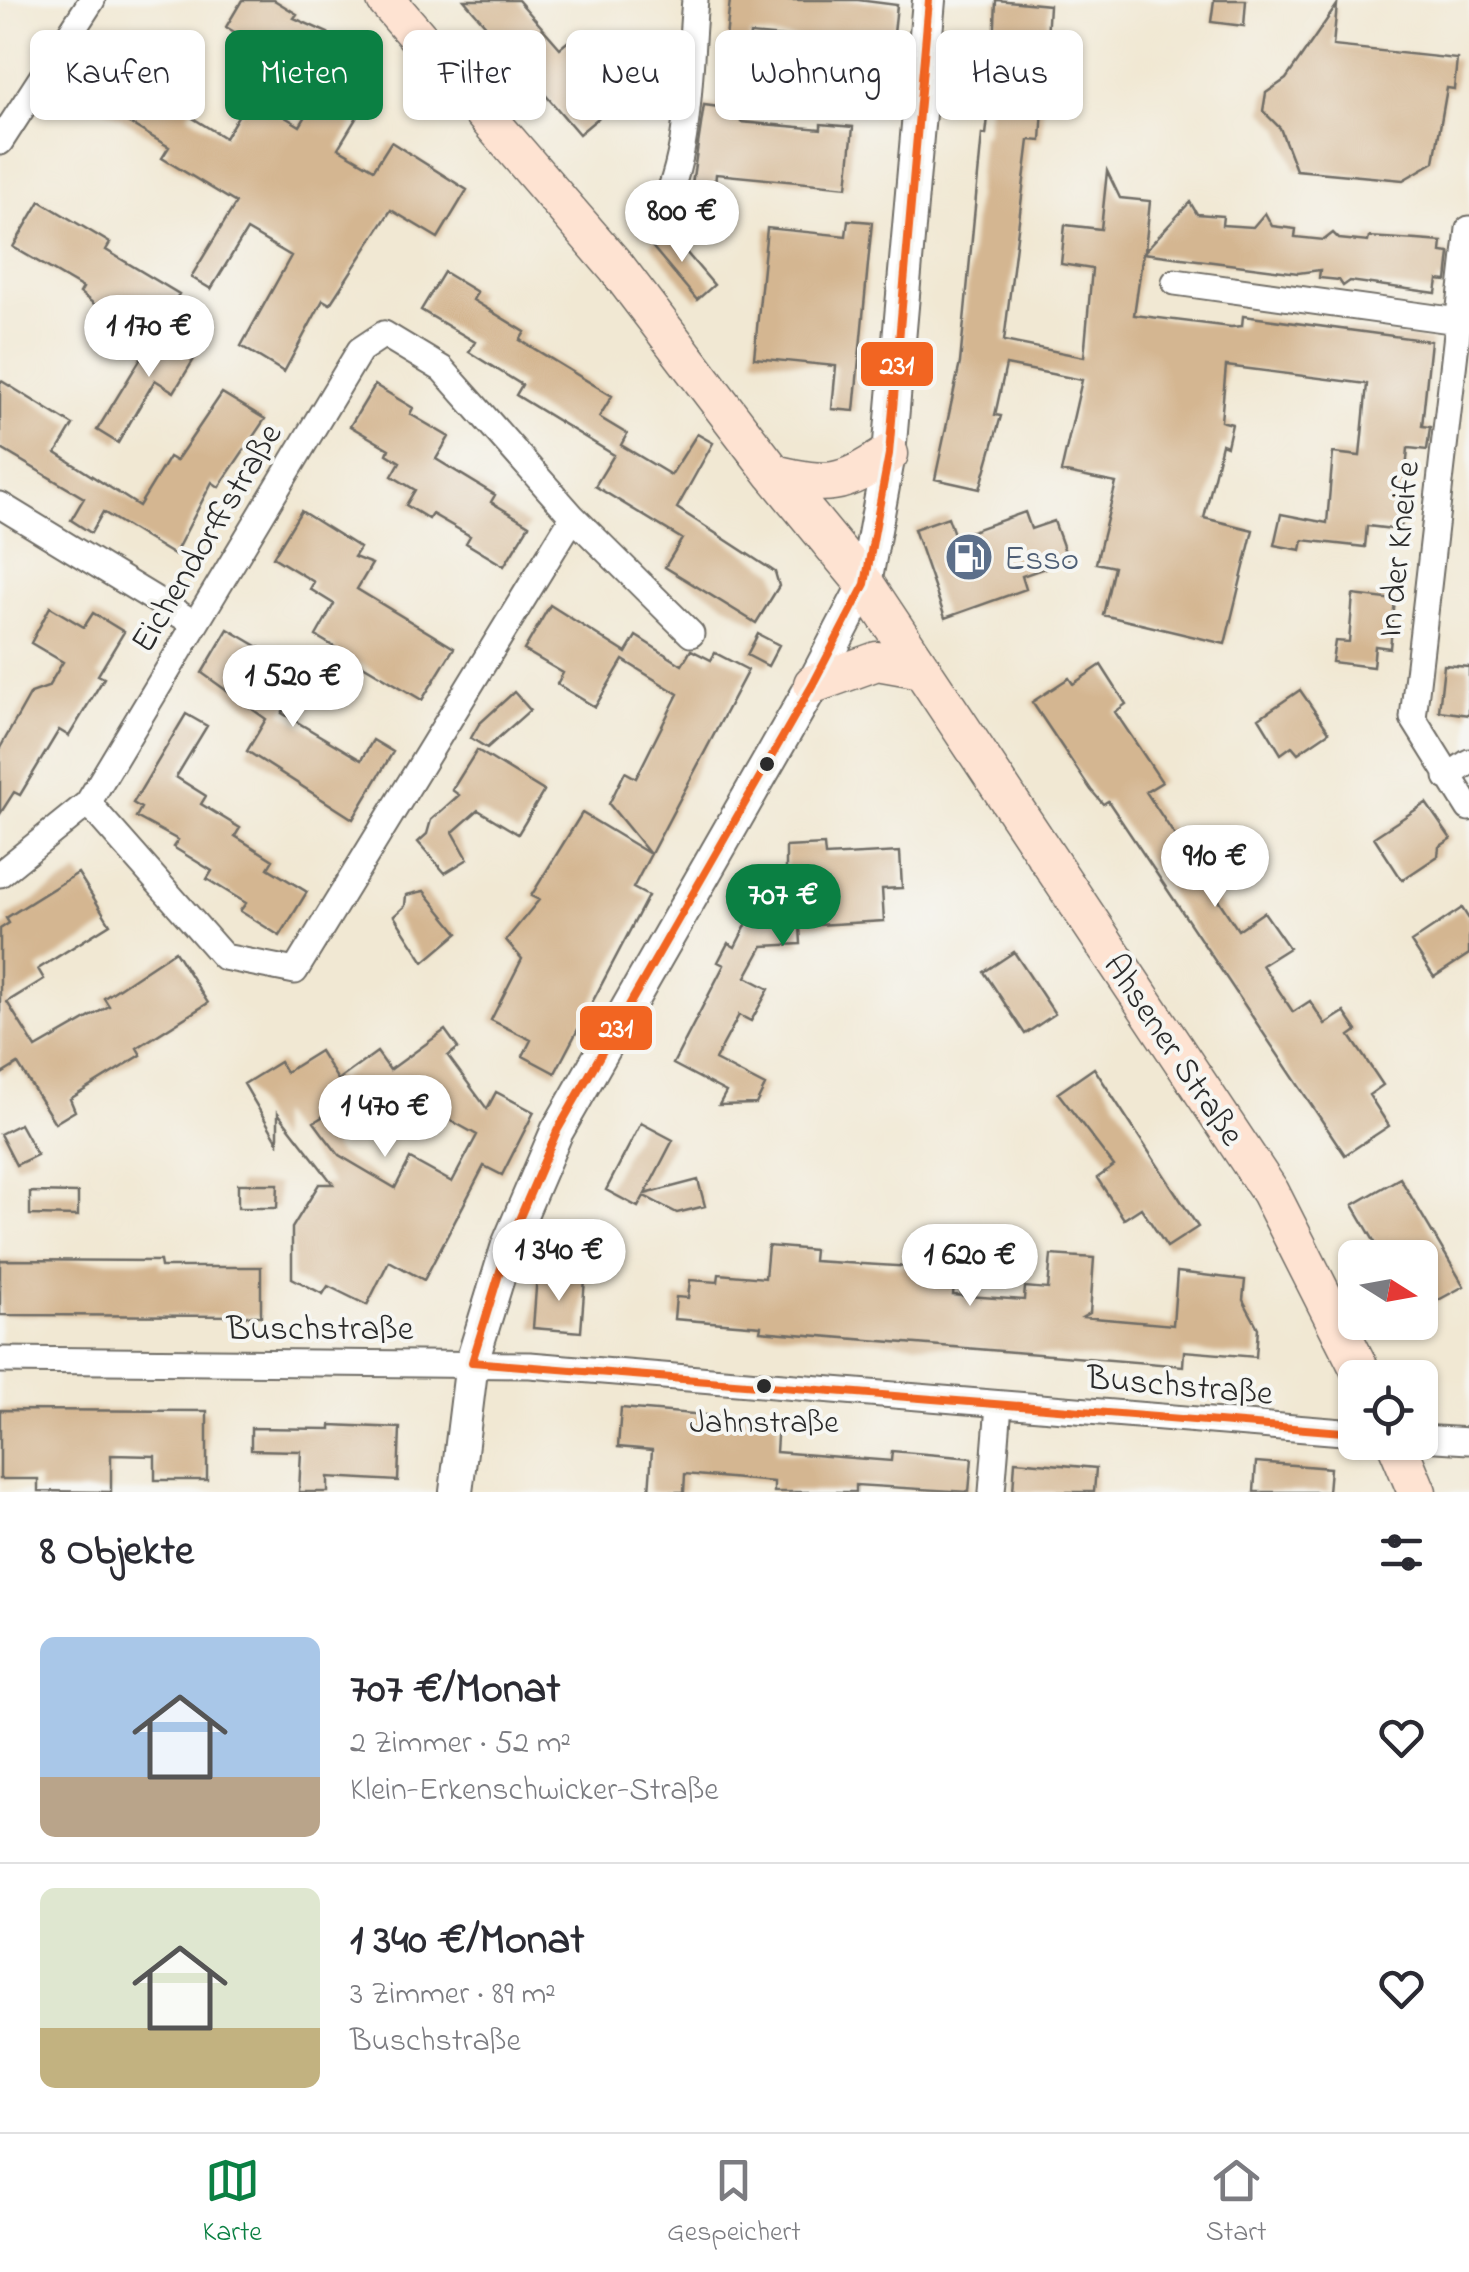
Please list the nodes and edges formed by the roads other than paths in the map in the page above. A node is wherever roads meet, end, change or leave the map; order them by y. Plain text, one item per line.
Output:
1 (92, 0) edge
2 (386, 0) edge
3 (695, 0) edge
4 (929, 0) edge
5 (8, 110) edge
6 (0, 142) edge
7 (652, 226) dead end
8 (1469, 229) edge
9 (1175, 282) dead end
10 (1458, 321) junction
11 (888, 454) junction
12 (774, 474) junction
13 (0, 505) edge
14 (573, 517) junction
15 (865, 584) junction
16 (192, 622) junction
17 (692, 634) dead end
18 (922, 669) junction
19 (812, 684) junction
20 (1469, 762) edge
21 (1447, 777) junction
22 (88, 802) junction
23 (1469, 808) edge
24 (0, 874) edge
25 (0, 1360) edge
26 (1355, 1360) edge
27 (472, 1362) junction
28 (999, 1404) junction
29 (1338, 1433) edge
30 (1438, 1439) edge
31 (1469, 1440) edge
32 (1404, 1460) edge
33 (456, 1492) edge
34 (992, 1492) edge
35 (1418, 1492) edge

1 - 5 street
2 - 12 main road, Ahsener Straße
3 - 7 street
4 - 11 street
5 - 6 street
8 - 10 street, In der Kneife
9 - 10 street
10 - 21 street, In der Kneife
11 - 12 main road
11 - 15 street
12 - 15 main road, Ahsener Straße
13 - 16 street
14 - 16 street, Eichendorffstraße
14 - 17 street, Eichendorffstraße
14 - 22 street
15 - 18 main road, Ahsener Straße
15 - 19 street
16 - 22 street, Eichendorffstraße
18 - 19 main road
18 - 26 main road, Ahsener Straße
19 - 27 street
20 - 21 street
21 - 23 street, In der Kneife
22 - 24 street, Eichendorffstraße
25 - 27 street, Buschstraße
27 - 28 street, Buschstraße
27 - 33 street
28 - 29 street, Buschstraße
28 - 34 street
30 - 31 street
32 - 35 main road

